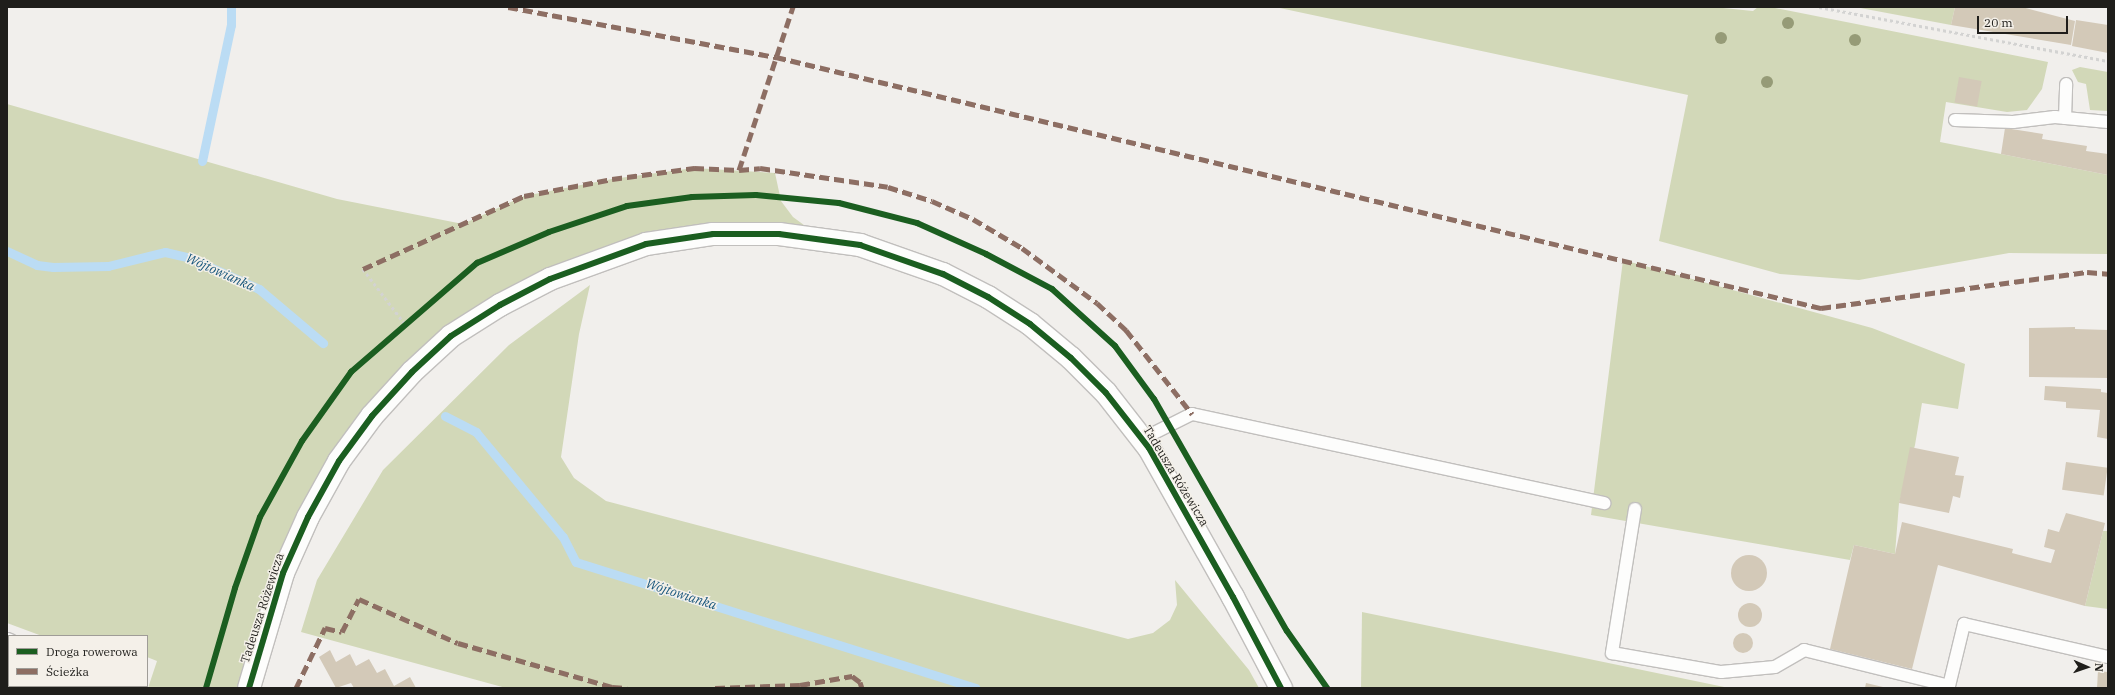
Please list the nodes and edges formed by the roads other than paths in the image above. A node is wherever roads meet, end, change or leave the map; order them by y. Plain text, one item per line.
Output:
1 (2066, 84) dead end
2 (2065, 118) junction
3 (1955, 120) dead end
4 (2108, 122) edge
5 (1142, 439) junction
6 (1605, 503) dead end
7 (1635, 509) dead end
8 (2108, 657) edge
9 (249, 688) edge
10 (1281, 688) edge

1 - 2 lane
2 - 3 lane
2 - 4 lane
5 - 6 lane
5 - 9 street, Tadeusza Różewicza
5 - 10 street, Tadeusza Różewicza
7 - 8 lane

